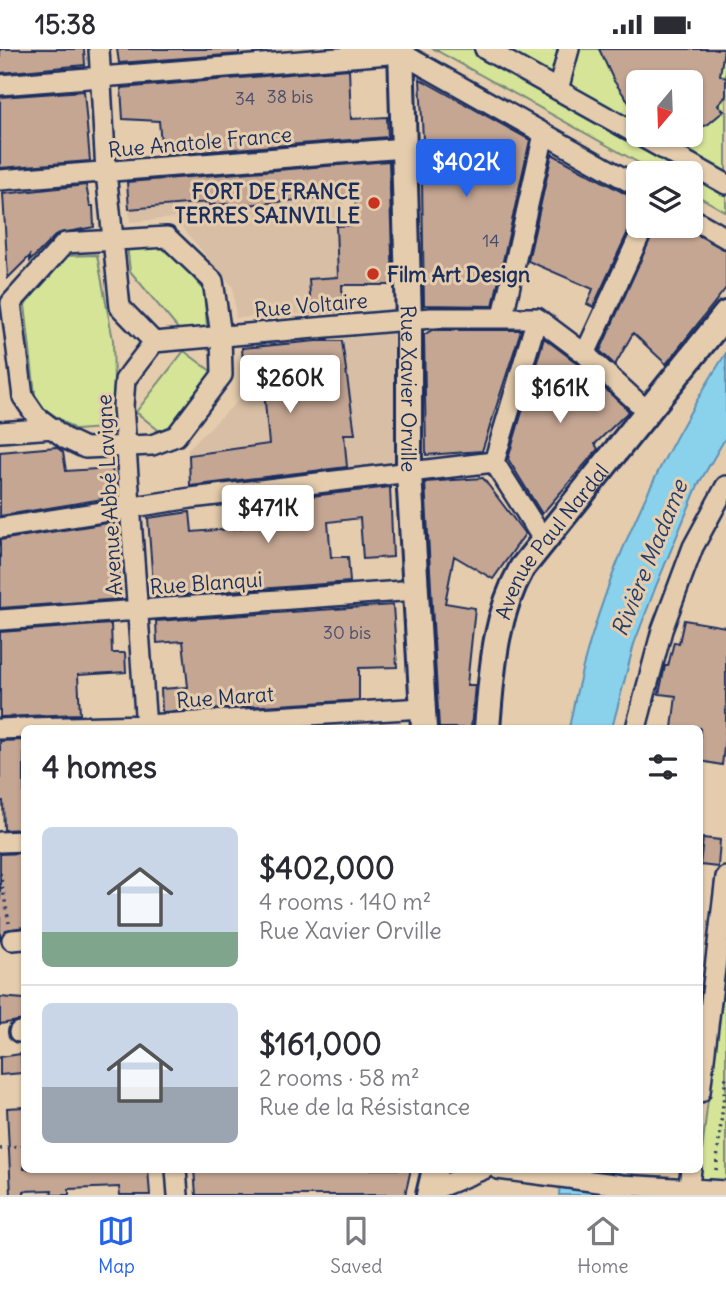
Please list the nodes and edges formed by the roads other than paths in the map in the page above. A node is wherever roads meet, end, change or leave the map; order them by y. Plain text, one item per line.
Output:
1 (99, 49) edge
2 (485, 49) edge
3 (569, 49) edge
4 (401, 51) edge
5 (101, 76) junction
6 (0, 85) edge
7 (558, 90) junction
8 (544, 134) junction
9 (404, 148) junction
10 (106, 173) junction
11 (0, 180) edge
12 (626, 180) edge
13 (726, 184) edge
14 (703, 225) edge
15 (638, 238) edge
16 (726, 238) edge
17 (113, 241) junction
18 (6, 297) edge
19 (726, 314) edge
20 (503, 316) junction
21 (537, 317) junction
22 (409, 320) junction
23 (222, 335) junction
24 (154, 342) junction
25 (584, 354) junction
26 (648, 412) junction
27 (53, 428) junction
28 (0, 432) edge
29 (126, 447) junction
30 (494, 462) junction
31 (409, 473) junction
32 (726, 486) edge
33 (129, 508) junction
34 (0, 528) edge
35 (543, 539) junction
36 (416, 590) junction
37 (138, 610) junction
38 (0, 620) edge
39 (423, 718) edge
40 (146, 725) edge
41 (181, 725) edge
42 (487, 725) edge
43 (637, 725) edge
44 (21, 728) edge
45 (0, 729) edge
46 (21, 841) edge
47 (0, 842) edge
48 (726, 877) edge
49 (703, 1067) edge
50 (176, 1173) edge
51 (471, 1173) edge
52 (525, 1173) edge
53 (690, 1173) edge
54 (632, 1184) edge
55 (431, 1185) edge
56 (726, 1191) edge
57 (688, 1192) edge
58 (178, 1195) edge

1 - 5 street
2 - 7 street
3 - 7 street
4 - 5 street
4 - 8 street
4 - 9 main road, Rue Xavier Orville
5 - 6 street
5 - 10 street
7 - 13 street
8 - 12 street
8 - 20 street
9 - 10 street, Rue Anatole France
9 - 22 main road, Rue Xavier Orville
10 - 11 street, Rue Anatole France
10 - 17 street
14 - 16 street
15 - 25 street
17 - 18 street
17 - 23 street
17 - 24 street
18 - 27 street
19 - 26 main road, Avenue Paul Nardal
20 - 21 street, Rue Voltaire
20 - 22 street, Rue Voltaire
21 - 25 street
21 - 30 street
22 - 23 street, Rue Voltaire
22 - 31 main road, Rue Xavier Orville
23 - 24 street, Rue Voltaire
23 - 29 street
24 - 29 street, Avenue Abbé Lavigne
25 - 26 street
26 - 35 main road, Avenue Paul Nardal
27 - 28 street
27 - 29 street
29 - 33 street, Avenue Abbé Lavigne
30 - 31 street
30 - 35 street
31 - 33 street
31 - 36 main road, Rue Xavier Orville
32 - 43 street
33 - 34 street
33 - 37 street, Avenue Abbé Lavigne
35 - 42 main road, Avenue Paul Nardal
36 - 37 street, Rue Blanqui
36 - 39 main road, Rue Xavier Orville
37 - 38 street, Rue Blanqui
37 - 40 street, Avenue Abbé Lavigne
39 - 41 street, Rue Marat
44 - 45 street, Rue Marat
46 - 47 street
48 - 49 street
50 - 58 street
51 - 55 street
52 - 54 street
53 - 57 street
54 - 57 street
56 - 57 street

